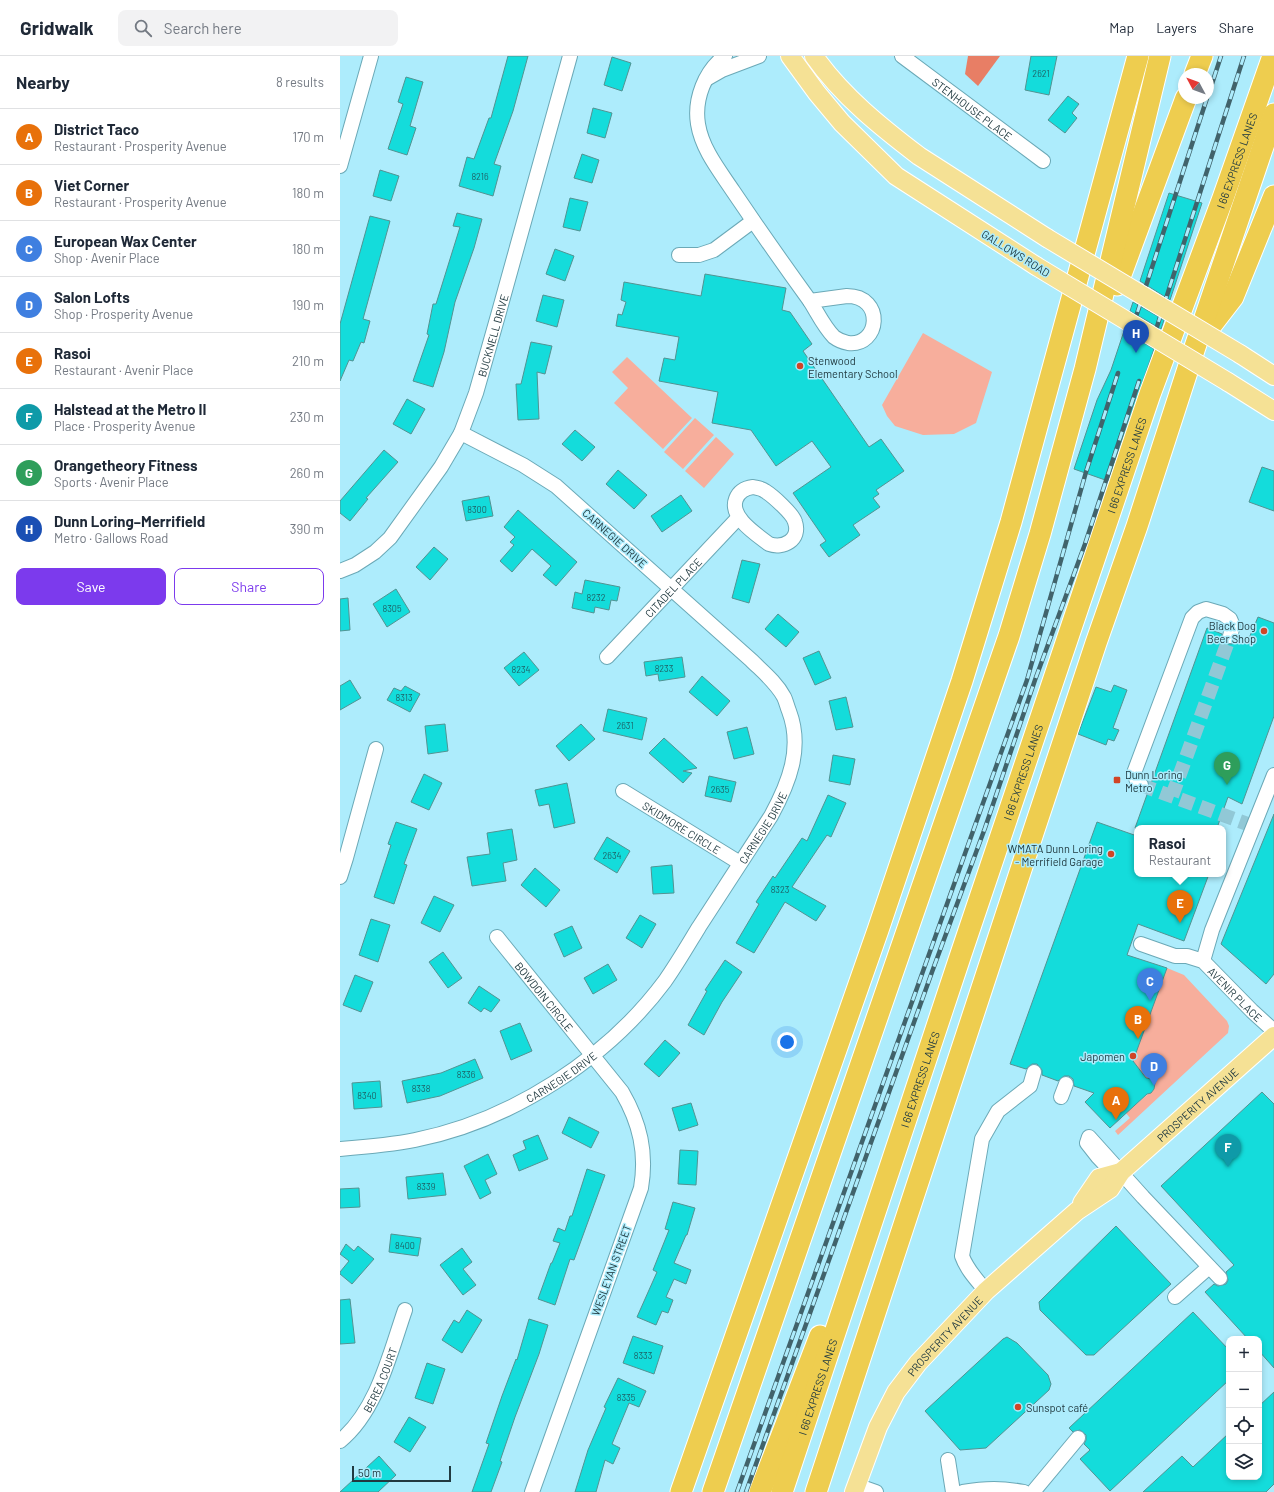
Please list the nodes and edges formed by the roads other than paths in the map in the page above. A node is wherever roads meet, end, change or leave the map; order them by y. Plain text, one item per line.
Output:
1 (372, 56) edge
2 (570, 56) edge
3 (725, 56) edge
4 (760, 56) edge
5 (790, 56) edge
6 (814, 56) edge
7 (902, 56) edge
8 (1138, 56) edge
9 (1160, 56) edge
10 (1202, 56) edge
11 (1260, 56) edge
12 (1273, 56) edge
13 (1197, 68) edge
14 (706, 79) junction
15 (1184, 104) edge
16 (1274, 114) edge
17 (1042, 161) dead end
18 (340, 166) edge
19 (1274, 196) edge
20 (1223, 198) junction
21 (753, 221) junction
22 (679, 255) dead end
23 (810, 301) junction
24 (1195, 347) junction
25 (1085, 369) junction
26 (1274, 376) edge
27 (1274, 411) edge
28 (461, 432) junction
29 (738, 518) junction
30 (340, 571) edge
31 (671, 590) junction
32 (1230, 636) tunnel mouth
33 (607, 657) dead end
34 (376, 749) dead end
35 (1274, 774) edge
36 (1141, 786) dead end
37 (623, 791) dead end
38 (740, 863) junction
39 (340, 877) edge
40 (497, 937) dead end
41 (1141, 944) dead end
42 (1203, 961) junction
43 (1274, 1031) edge
44 (1274, 1036) edge
45 (927, 1055) junction
46 (592, 1056) junction
47 (1034, 1072) dead end
48 (1066, 1084) dead end
49 (1061, 1097) dead end
50 (340, 1149) edge
51 (1118, 1175) junction
52 (1209, 1266) junction
53 (1220, 1278) dead end
54 (986, 1291) junction
55 (1175, 1297) dead end
56 (405, 1310) dead end
57 (1078, 1438) dead end
58 (340, 1441) edge
59 (948, 1460) dead end
60 (855, 1489) edge
61 (532, 1492) edge
62 (681, 1492) edge
63 (713, 1492) edge
64 (760, 1492) edge
65 (782, 1492) edge
66 (816, 1492) edge
67 (876, 1492) edge
68 (953, 1492) edge
69 (963, 1492) edge
70 (1024, 1492) edge
71 (1033, 1492) edge

1 - 18 street
2 - 28 street, BUCKNELL DRIVE
3 - 14 street
4 - 14 street
5 - 27 main road, GALLOWS ROAD, bridge
6 - 26 main road, bridge
7 - 17 street, STENHOUSE PLACE
8 - 62 highway
9 - 25 highway
10 - 13 highway
11 - 20 highway
12 - 20 highway, I 66 EXPRESS LANES
14 - 21 street
15 - 25 highway
16 - 24 highway
19 - 24 highway
20 - 45 highway, I 66 EXPRESS LANES
21 - 22 street
21 - 23 street
23 - 23 street
24 - 66 highway
25 - 63 highway
28 - 30 street, BUCKNELL DRIVE
28 - 31 street, CARNEGIE DRIVE
29 - 29 street
29 - 31 street, CITADEL PLACE
31 - 33 street, CITADEL PLACE
31 - 38 street, CARNEGIE DRIVE
32 - 36 street
34 - 39 street
35 - 42 street, AVENIR PLACE
37 - 38 street, SKIDMORE CIRCLE
38 - 46 street, CARNEGIE DRIVE
40 - 46 street, BOWDOIN CIRCLE
41 - 42 street
42 - 43 street, AVENIR PLACE
44 - 51 main road, PROSPERITY AVENUE
45 - 64 highway
45 - 65 highway, I 66 EXPRESS LANES
46 - 50 street, CARNEGIE DRIVE
46 - 61 street, WESLEYAN STREET
47 - 54 street
48 - 49 street
51 - 52 street
51 - 54 main road, PROSPERITY AVENUE
52 - 53 street
52 - 55 street
54 - 60 main road, PROSPERITY AVENUE
56 - 58 street, BEREA COURT
57 - 71 street
59 - 68 street
60 - 67 street
69 - 70 street

